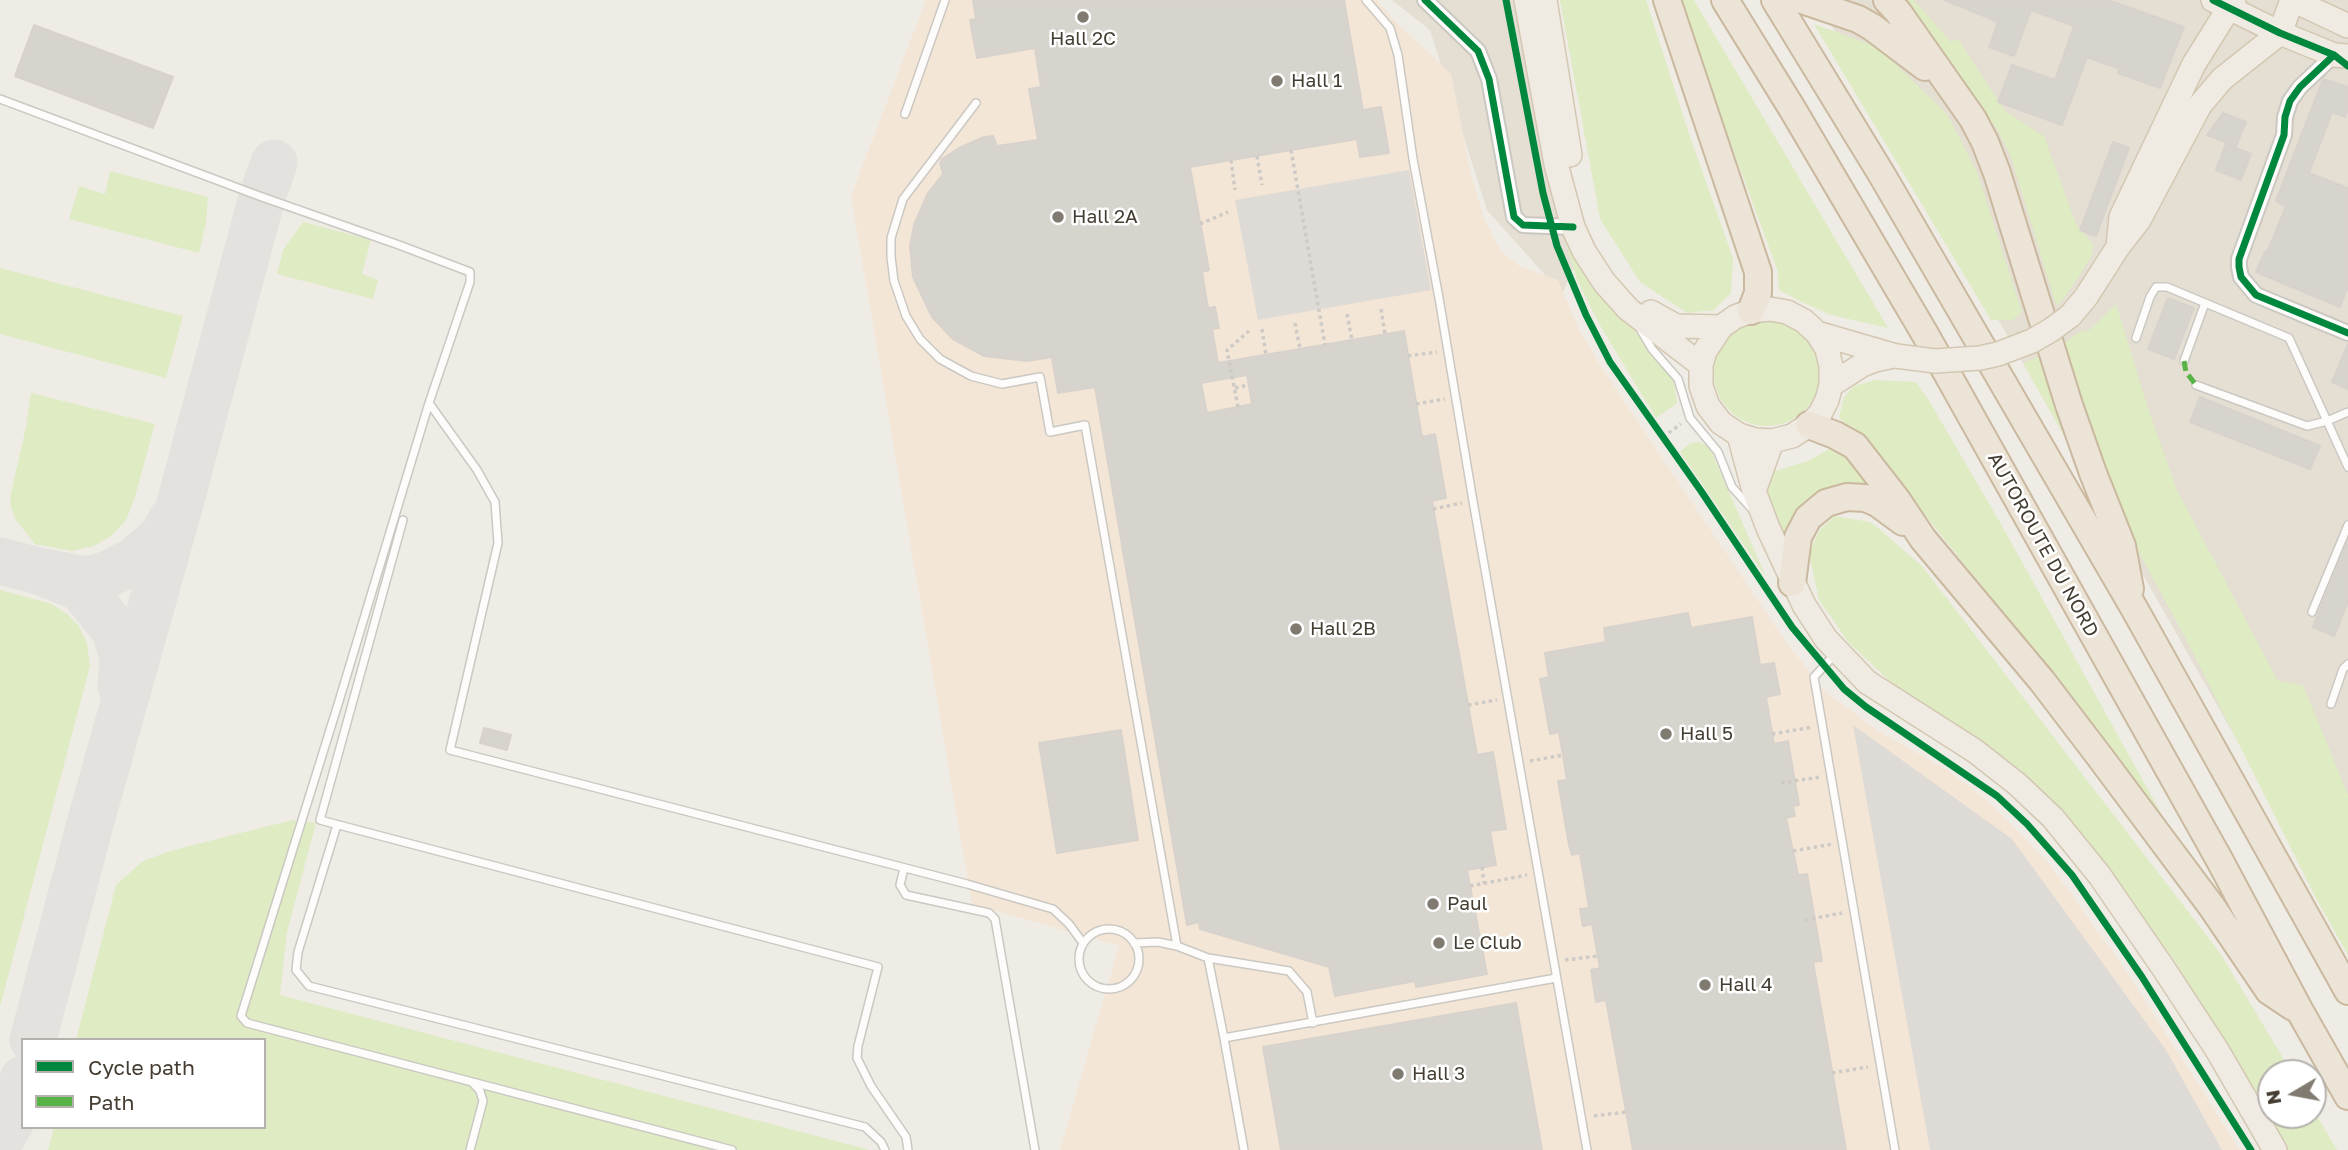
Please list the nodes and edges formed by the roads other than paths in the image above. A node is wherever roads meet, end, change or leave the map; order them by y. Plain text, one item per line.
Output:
1 (945, 0) edge
2 (1366, 0) edge
3 (1426, 0) edge
4 (1526, 0) edge
5 (1545, 0) edge
6 (1667, 0) edge
7 (1725, 0) edge
8 (1775, 0) edge
9 (1802, 0) edge
10 (1887, 0) edge
11 (2293, 0) edge
12 (2226, 3) edge
13 (2348, 26) edge
14 (2280, 33) junction
15 (2341, 56) edge
16 (0, 99) edge
17 (1959, 100) junction
18 (976, 103) dead end
19 (905, 114) dead end
20 (1573, 227) junction
21 (2118, 247) junction
22 (2205, 303) junction
23 (1628, 309) junction
24 (1751, 311) junction
25 (1721, 327) junction
26 (1817, 333) junction
27 (2348, 333) edge
28 (2136, 338) dead end
29 (1896, 356) junction
30 (2184, 361) dead end
31 (1701, 365) junction
32 (1831, 384) junction
33 (2196, 385) dead end
34 (429, 403) junction
35 (2348, 412) edge
36 (2327, 421) junction
37 (1809, 425) junction
38 (1739, 435) junction
39 (1772, 441) junction
40 (2348, 467) edge
41 (1754, 491) junction
42 (403, 520) dead end
43 (2348, 525) edge
44 (1768, 528) junction
45 (1923, 539) junction
46 (1793, 583) junction
47 (2134, 608) junction
48 (2312, 612) dead end
49 (1837, 652) junction
50 (2348, 664) edge
51 (2331, 704) dead end
52 (337, 825) junction
53 (904, 868) junction
54 (1083, 943) junction
55 (1134, 943) junction
56 (1177, 946) junction
57 (1208, 958) junction
58 (1556, 978) junction
59 (2348, 991) edge
60 (2301, 1013) junction
61 (1312, 1023) junction
62 (1224, 1038) junction
63 (471, 1082) junction
64 (2348, 1096) edge
65 (470, 1150) edge
66 (732, 1150) edge
67 (885, 1150) edge
68 (908, 1150) edge
69 (1035, 1150) edge
70 (1244, 1150) edge
71 (1587, 1150) edge
72 (1895, 1150) edge
73 (2275, 1150) edge

1 - 19 lane
2 - 58 lane
3 - 20 street
4 - 20 main road
5 - 25 main road
6 - 24 highway
7 - 60 highway, AUTOROUTE DU NORD
8 - 47 highway
9 - 17 highway
10 - 17 highway
11 - 13 main road
11 - 14 main road
12 - 14 main road
12 - 21 main road
14 - 15 main road
14 - 21 main road
15 - 27 street
16 - 34 lane
17 - 47 highway
18 - 56 lane
20 - 23 main road
21 - 29 main road, bridge
22 - 28 lane
22 - 30 lane
22 - 36 lane
23 - 31 main road
23 - 44 lane
24 - 25 main road
24 - 26 main road
25 - 31 main road
26 - 29 main road
26 - 32 main road
29 - 32 main road
31 - 38 main road
32 - 37 main road
33 - 36 lane
34 - 53 lane
34 - 63 lane
35 - 36 lane
36 - 40 lane
37 - 39 main road
37 - 45 highway
38 - 39 main road
38 - 41 main road
39 - 41 main road
41 - 44 main road
42 - 52 lane
43 - 48 lane
44 - 46 main road
45 - 46 highway
45 - 60 highway
46 - 49 main road
47 - 59 highway
49 - 72 lane
49 - 73 main road
50 - 51 lane
52 - 67 lane
52 - 68 lane
53 - 54 lane
53 - 69 lane
54 - 55 lane
54 - 55 lane
55 - 56 lane
56 - 57 lane
57 - 61 lane
57 - 62 lane
58 - 61 lane
58 - 71 lane
60 - 64 highway, AUTOROUTE DU NORD
61 - 62 lane
62 - 70 lane
63 - 65 lane
63 - 66 lane

